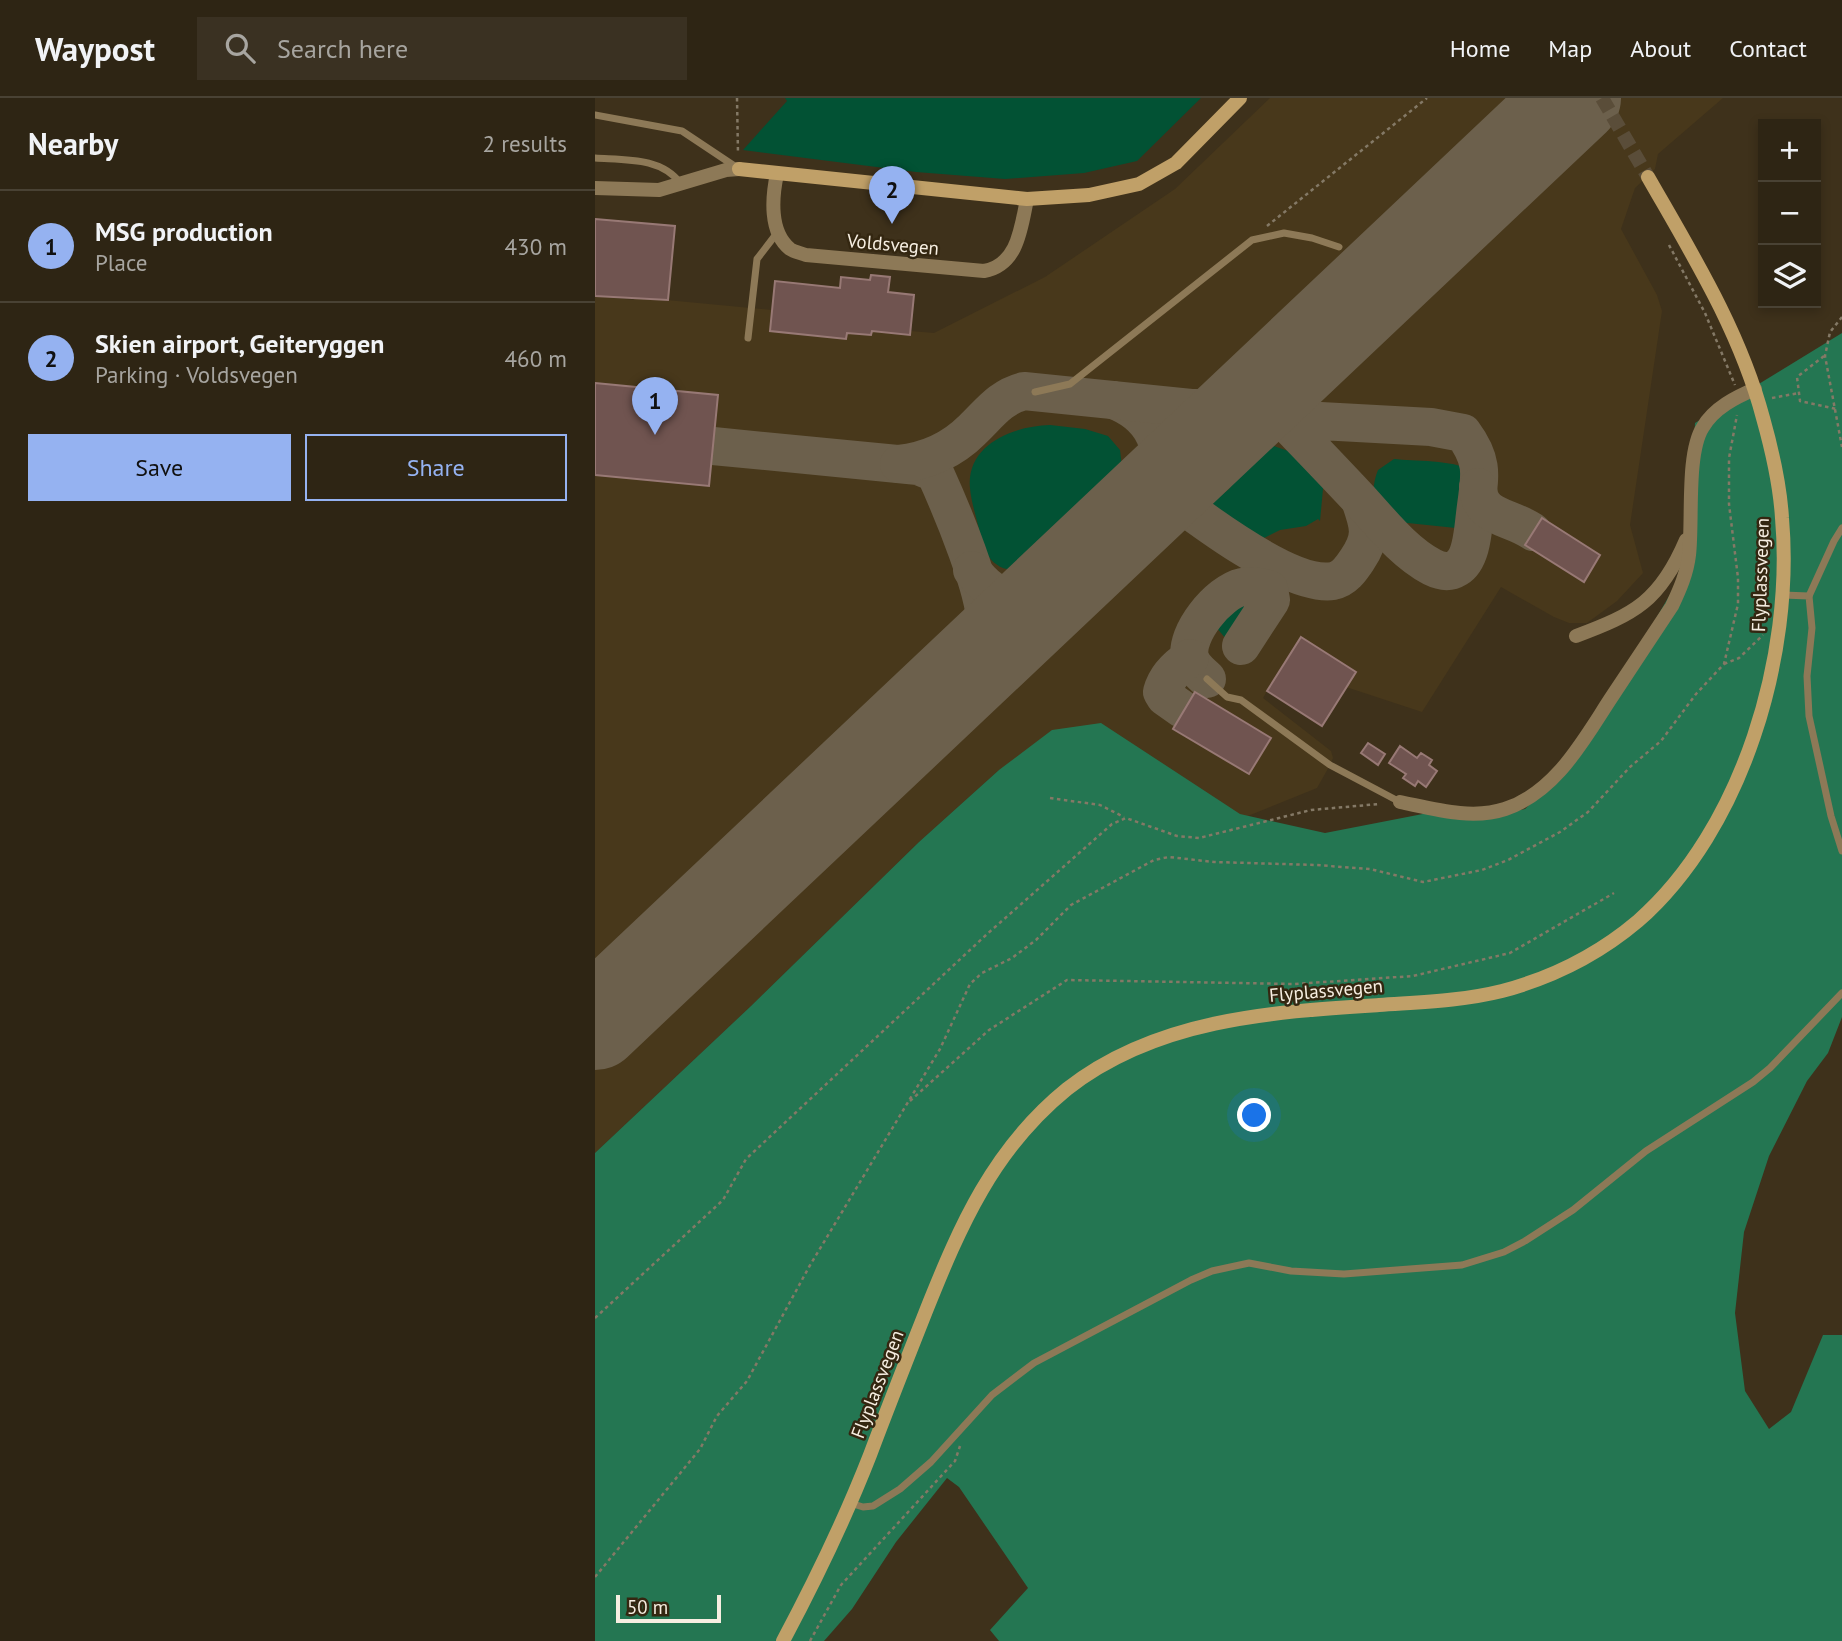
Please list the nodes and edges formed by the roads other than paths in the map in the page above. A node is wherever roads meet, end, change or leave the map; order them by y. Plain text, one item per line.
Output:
1 (1240, 98) edge
2 (595, 115) edge
3 (595, 158) edge
4 (739, 169) junction
5 (777, 174) junction
6 (1649, 177) tunnel mouth
7 (681, 184) junction
8 (595, 188) edge
9 (1027, 199) junction
10 (777, 233) junction
11 (1339, 247) dead end
12 (748, 338) dead end
13 (1035, 392) dead end
14 (1757, 395) junction
15 (1842, 528) edge
16 (1690, 529) junction
17 (1783, 595) junction
18 (1809, 596) junction
19 (1576, 636) dead end
20 (1207, 679) dead end
21 (1400, 802) joint
22 (1842, 851) edge
23 (1842, 993) edge
24 (850, 1503) junction
25 (783, 1641) edge

1 - 9 main road
2 - 4 lane
3 - 7 lane
4 - 5 main road
4 - 7 street
5 - 9 main road
5 - 10 street
6 - 14 main road, Flyplassvegen
7 - 8 street
9 - 10 street, Voldsvegen
10 - 12 lane
11 - 13 lane
14 - 16 street
14 - 17 main road, Flyplassvegen
15 - 18 lane
16 - 19 street
16 - 21 street
17 - 18 lane
17 - 24 main road, Flyplassvegen
18 - 22 lane
20 - 21 lane
23 - 24 lane
24 - 25 main road, Flyplassvegen

